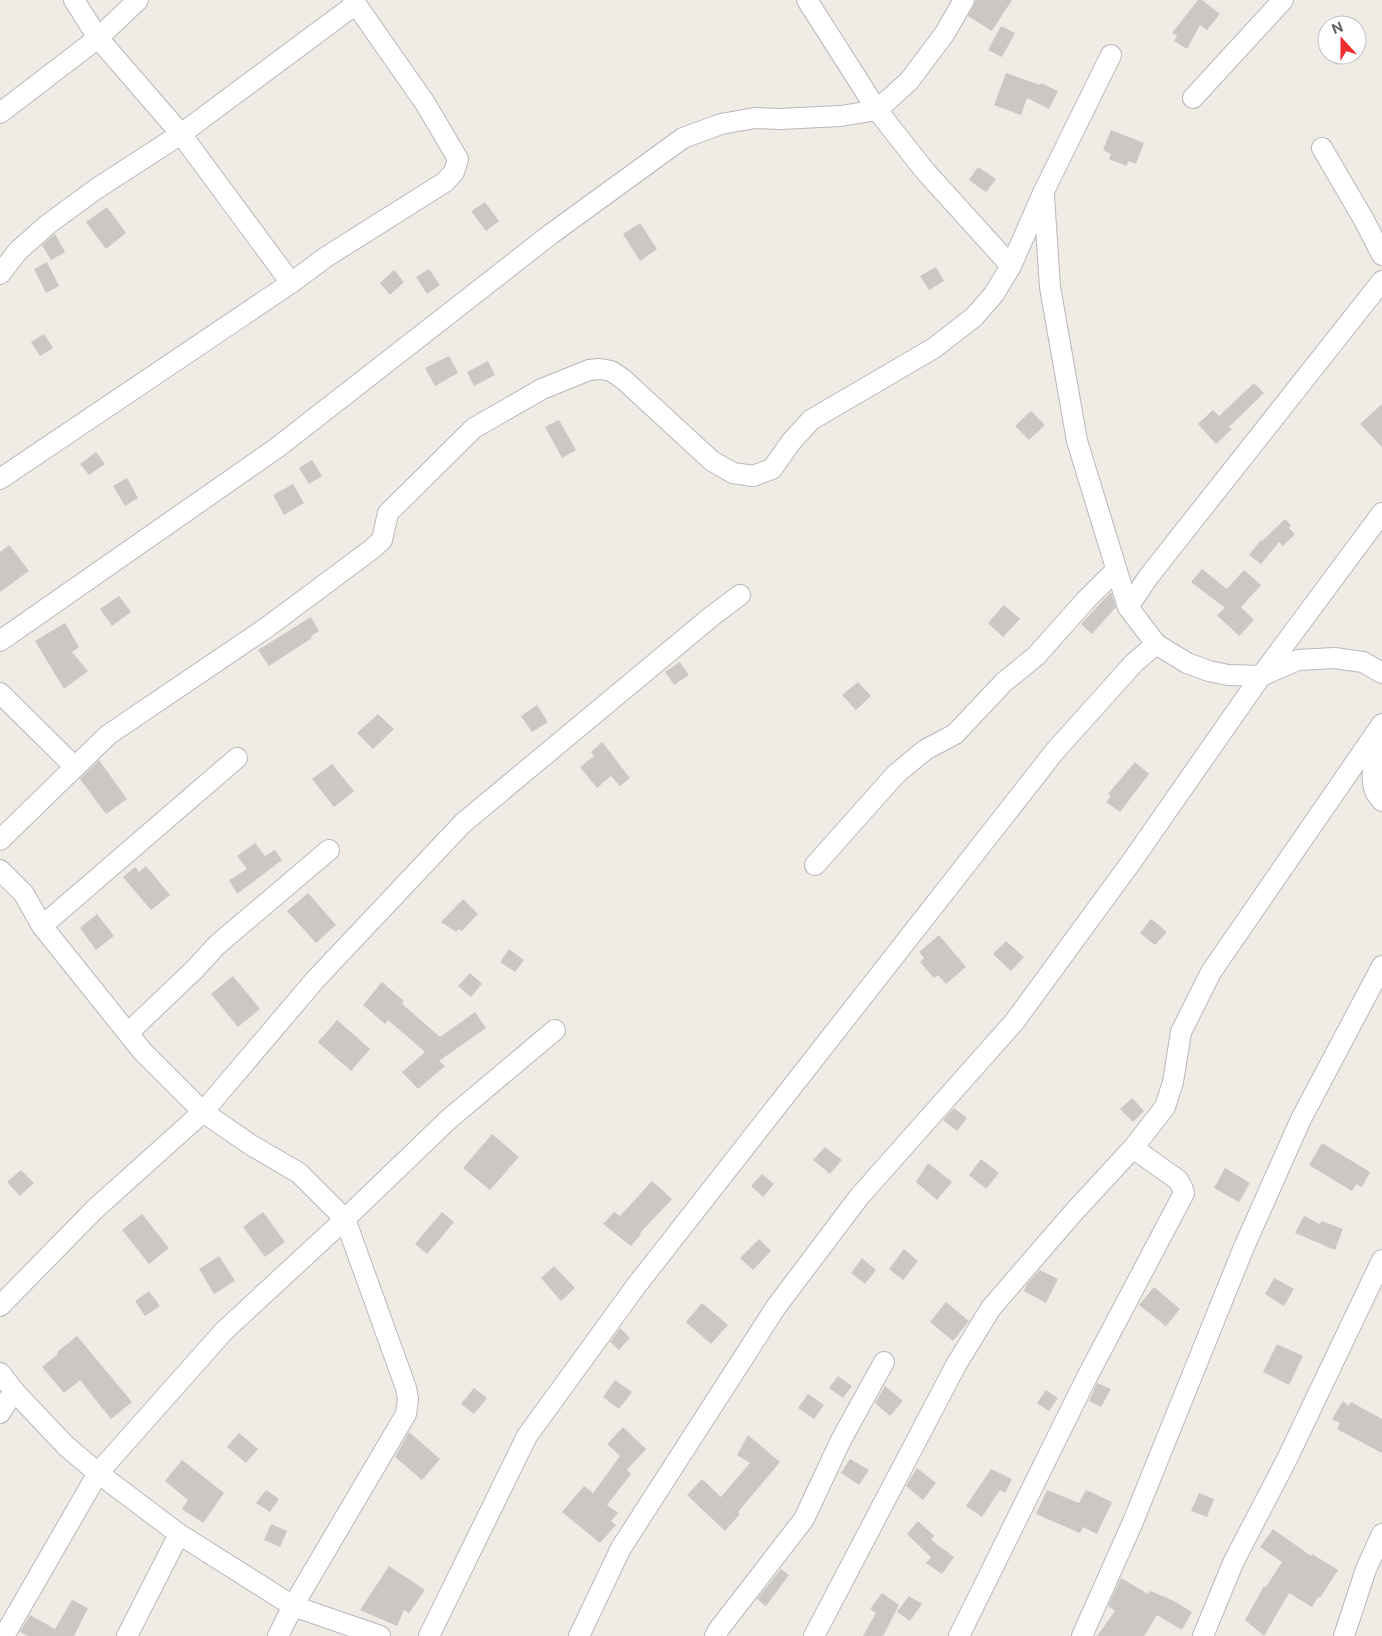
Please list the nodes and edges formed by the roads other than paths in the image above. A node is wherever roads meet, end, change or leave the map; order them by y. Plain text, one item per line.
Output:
1 (74, 0) edge
2 (138, 0) edge
3 (807, 0) edge
4 (964, 0) edge
5 (1284, 0) edge
6 (354, 2) edge
7 (98, 38) junction
8 (1111, 55) dead end
9 (1194, 98) dead end
10 (877, 110) junction
11 (0, 113) edge
12 (181, 134) junction
13 (1322, 148) dead end
14 (1043, 193) junction
15 (1382, 255) edge
16 (1011, 266) junction
17 (0, 274) edge
18 (1382, 281) edge
19 (291, 283) junction
20 (0, 478) edge
21 (1382, 513) edge
22 (1116, 570) junction
23 (740, 595) dead end
24 (1128, 607) junction
25 (0, 641) edge
26 (1156, 644) junction
27 (1382, 673) edge
28 (1261, 676) junction
29 (0, 693) edge
30 (1382, 724) edge
31 (1382, 747) edge
32 (237, 758) dead end
33 (75, 767) junction
34 (1382, 801) edge
35 (0, 840) edge
36 (329, 850) dead end
37 (815, 864) dead end
38 (0, 870) edge
39 (42, 926) junction
40 (1382, 966) edge
41 (555, 1030) dead end
42 (129, 1032) junction
43 (203, 1112) junction
44 (1133, 1148) junction
45 (345, 1219) junction
46 (1382, 1260) edge
47 (0, 1306) edge
48 (884, 1362) dead end
49 (0, 1373) edge
50 (14, 1391) junction
51 (0, 1413) edge
52 (98, 1473) junction
53 (179, 1534) junction
54 (1382, 1534) edge
55 (292, 1606) junction
56 (4, 1636) edge
57 (127, 1636) edge
58 (278, 1636) edge
59 (380, 1636) edge
60 (429, 1636) edge
61 (579, 1636) edge
62 (715, 1636) edge
63 (814, 1636) edge
64 (959, 1636) edge
65 (1082, 1636) edge
66 (1203, 1636) edge
67 (1344, 1636) edge

1 - 7 street
2 - 7 street
3 - 10 street
4 - 10 street
5 - 9 street
6 - 12 street
6 - 19 street
7 - 11 street
7 - 12 street
8 - 14 street
10 - 16 street
10 - 25 street
12 - 17 street
12 - 19 street
13 - 15 street
14 - 16 street
14 - 22 street
16 - 33 street
18 - 24 street
19 - 20 street
21 - 28 street
22 - 24 street
22 - 37 street
23 - 43 street
24 - 26 street
26 - 28 street
26 - 60 street
27 - 28 street
28 - 61 street
29 - 33 street
30 - 44 street
31 - 34 street
32 - 39 street
33 - 35 street
36 - 42 street
38 - 39 street
39 - 42 street
40 - 65 street
41 - 45 street
42 - 43 street
43 - 45 street
43 - 47 street
44 - 63 street
44 - 64 street
45 - 52 street
45 - 55 street
46 - 66 street
48 - 62 street
49 - 50 street
50 - 51 street
50 - 52 street
52 - 53 street
52 - 56 street
53 - 55 street
53 - 57 street
54 - 67 street
55 - 58 street
55 - 59 street

